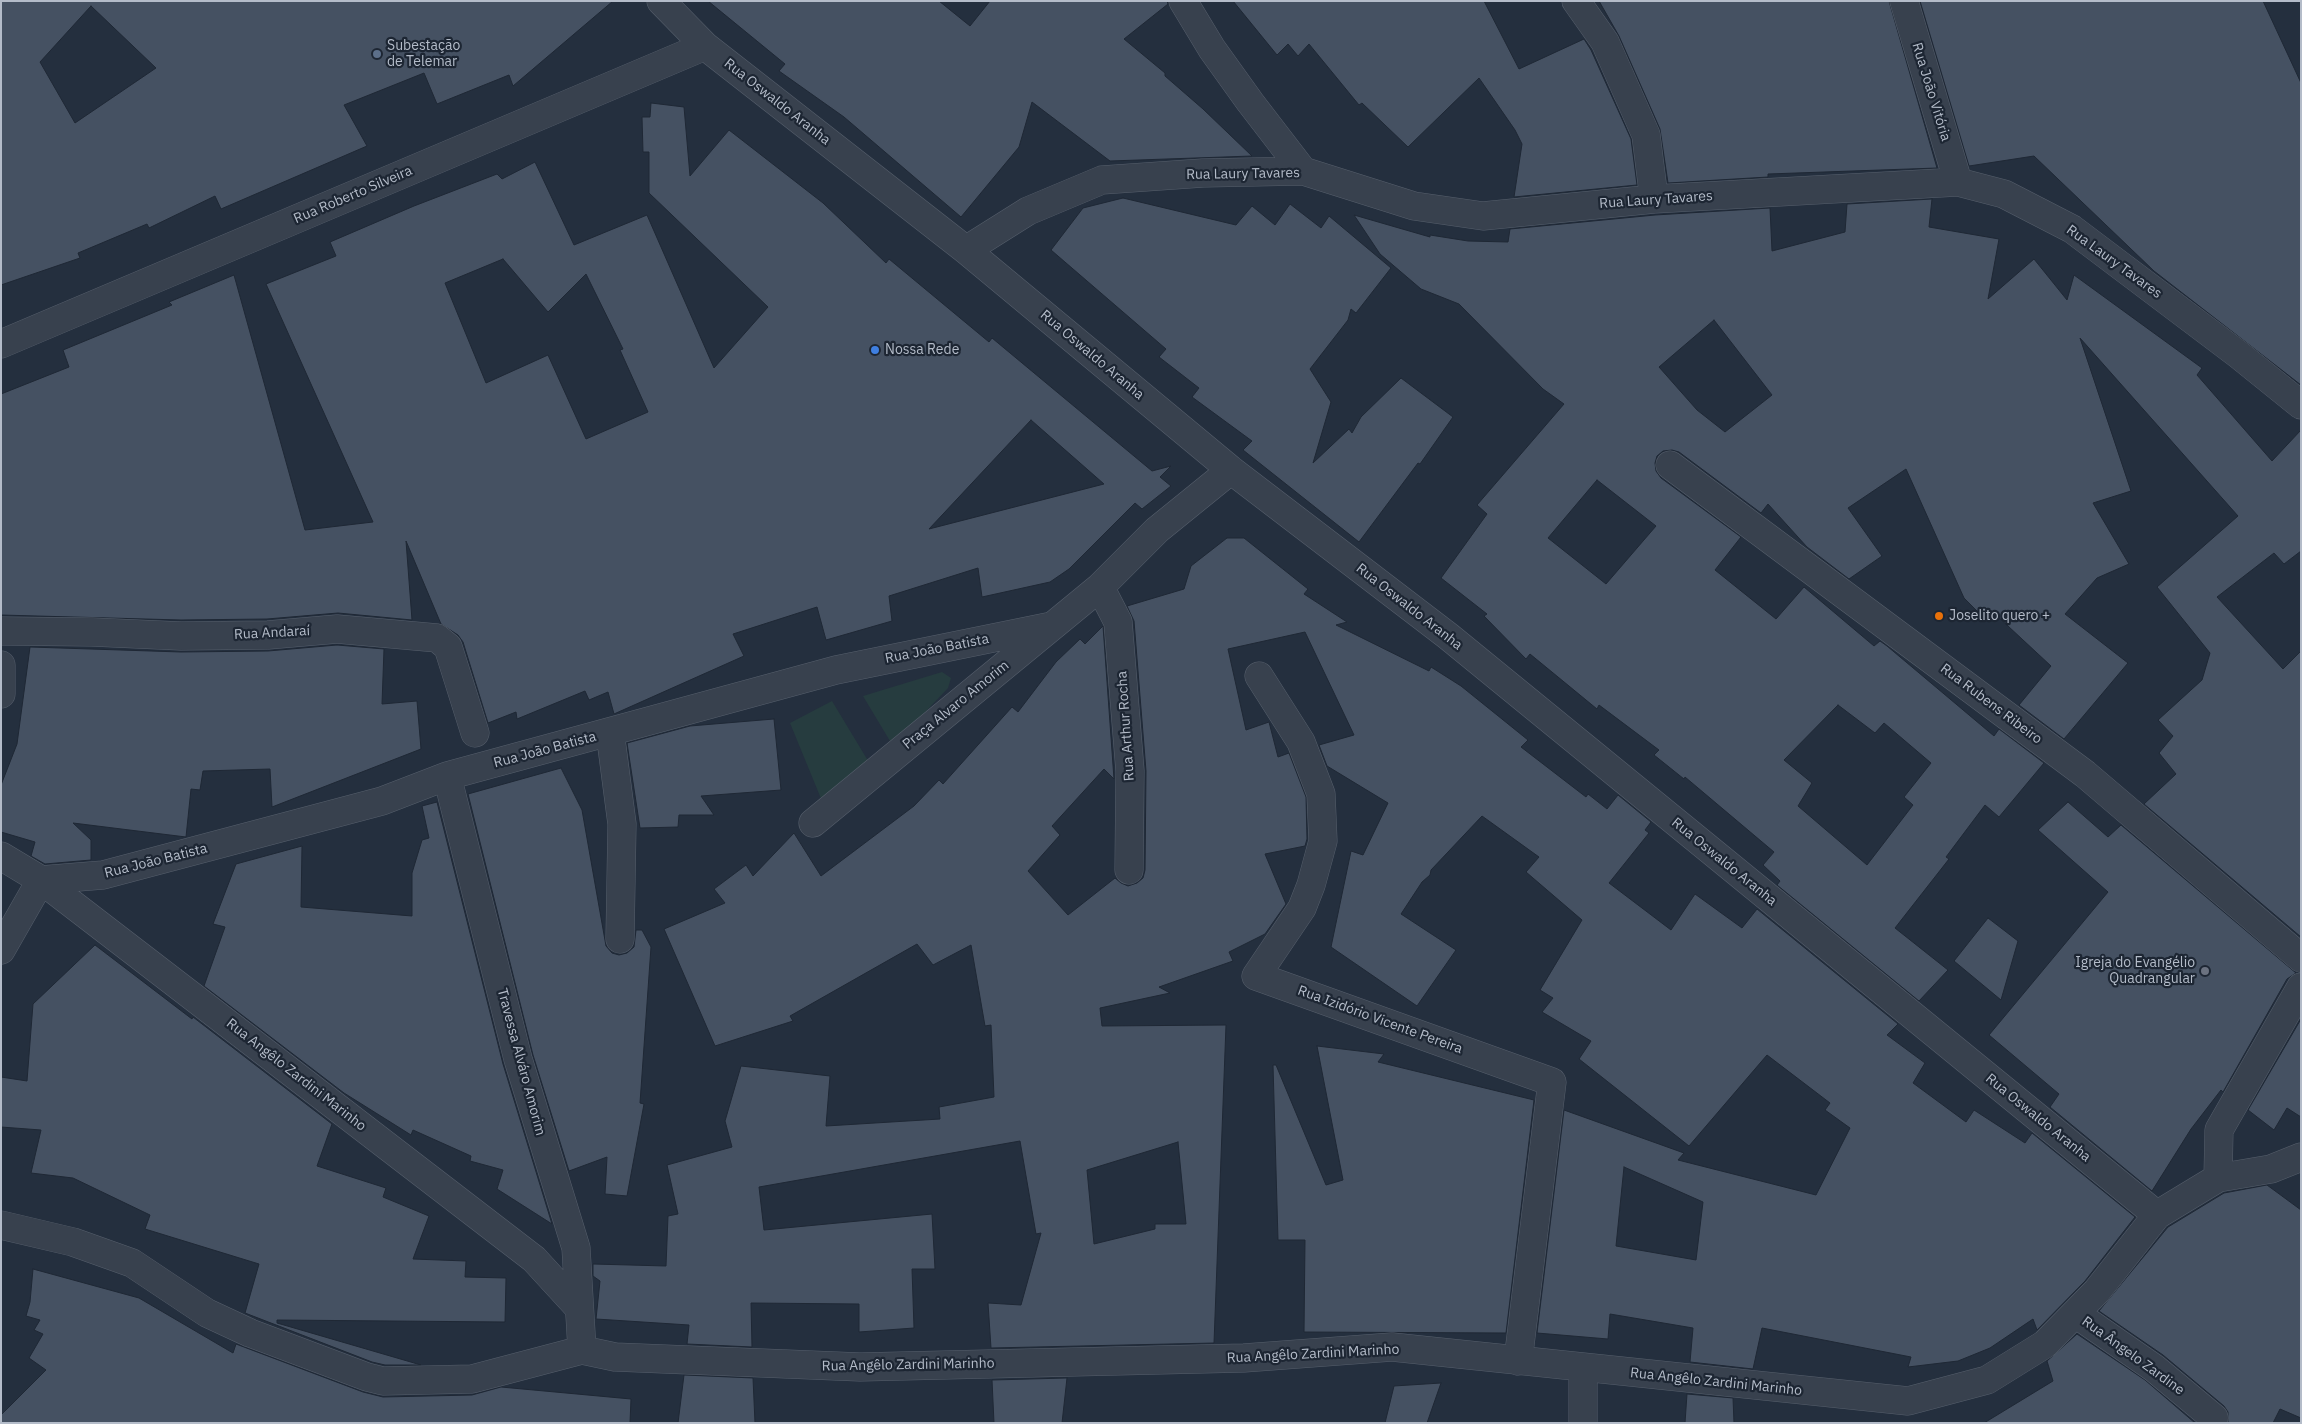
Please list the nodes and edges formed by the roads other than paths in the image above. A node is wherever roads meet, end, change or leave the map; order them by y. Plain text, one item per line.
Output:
1 (660, 1) edge
2 (1183, 1) edge
3 (1576, 1) edge
4 (1904, 1) edge
5 (706, 46) junction
6 (1303, 171) junction
7 (1958, 182) junction
8 (1654, 199) junction
9 (966, 250) junction
10 (1, 344) edge
11 (2301, 405) edge
12 (1670, 465) dead end
13 (1231, 470) junction
14 (1100, 587) junction
15 (1052, 626) junction
16 (1, 631) edge
17 (1, 665) edge
18 (1260, 676) dead end
19 (1, 694) edge
20 (610, 732) junction
21 (475, 733) dead end
22 (447, 776) junction
23 (813, 823) dead end
24 (1, 856) edge
25 (1129, 870) dead end
26 (42, 880) junction
27 (620, 938) dead end
28 (1, 950) edge
29 (2301, 958) edge
30 (2301, 987) edge
31 (2301, 1157) edge
32 (2218, 1178) junction
33 (2157, 1215) junction
34 (1, 1224) edge
35 (579, 1308) junction
36 (2076, 1314) junction
37 (582, 1350) junction
38 (1518, 1361) junction
39 (1583, 1368) junction
40 (2212, 1420) edge
41 (1583, 1423) edge

1 - 5 street, Rua Oswaldo Aranha
2 - 6 street
3 - 8 street
4 - 7 street, Rua João Vitória
5 - 9 street, Rua Oswaldo Aranha
5 - 10 street, Rua Roberto Silveira
6 - 8 street, Rua Laury Tavares
6 - 9 street, Rua Laury Tavares
7 - 8 street, Rua Laury Tavares
7 - 11 street, Rua Laury Tavares
9 - 13 street, Rua Oswaldo Aranha
12 - 29 street, Rua Rubens Ribeiro
13 - 14 street, Praça Alvaro Amorim
13 - 33 street, Rua Oswaldo Aranha
14 - 15 street, Praça Alvaro Amorim
14 - 25 street, Rua Arthur Rocha
15 - 20 street, Rua João Batista
15 - 23 street, Praça Alvaro Amorim
16 - 21 street, Rua Andaraí
17 - 19 street
18 - 38 street, Rua Izidório Vicente Pereira
20 - 22 street, Rua João Batista
20 - 27 street
22 - 26 street, Rua João Batista
22 - 35 street, Travessa Alváro Amorim
24 - 26 street, Rua Angêlo Zardini Marinho
26 - 28 street
26 - 35 street, Rua Angêlo Zardini Marinho
30 - 32 street
31 - 32 street
32 - 33 street
33 - 36 street, Rua Angêlo Zardini Marinho
34 - 37 street
35 - 37 street, Travessa Alváro Amorim
36 - 39 street, Rua Angêlo Zardini Marinho
36 - 40 street, Rua Ângelo Zardine
37 - 38 street, Rua Angêlo Zardini Marinho
38 - 39 street, Rua Angêlo Zardini Marinho
39 - 41 street

